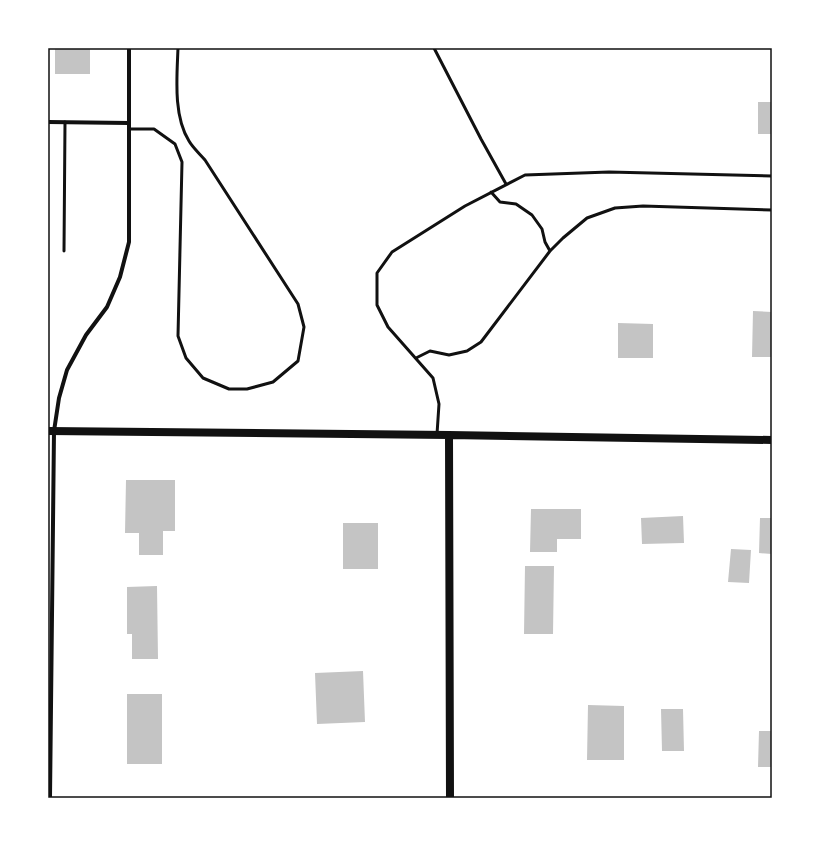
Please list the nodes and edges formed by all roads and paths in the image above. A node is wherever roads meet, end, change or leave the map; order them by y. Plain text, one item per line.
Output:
1 (129, 48) edge
2 (178, 48) edge
3 (434, 48) edge
4 (48, 122) edge
5 (65, 122) junction
6 (129, 122) junction
7 (129, 129) junction
8 (772, 176) edge
9 (506, 184) junction
10 (491, 192) junction
11 (772, 210) edge
12 (550, 251) junction
13 (64, 252) dead end
14 (416, 358) junction
15 (51, 431) edge
16 (437, 435) junction
17 (449, 435) junction
18 (772, 440) edge
19 (50, 798) edge
20 (450, 798) edge

1 - 6 street
2 - 7 lane
3 - 9 lane
4 - 5 street
5 - 6 street
5 - 13 lane
6 - 7 street
7 - 15 street
8 - 9 lane
9 - 10 lane
10 - 12 lane
10 - 14 lane
11 - 12 lane
12 - 14 lane
14 - 16 lane
15 - 16 main road
15 - 19 street
16 - 17 main road
17 - 18 main road
17 - 20 main road

